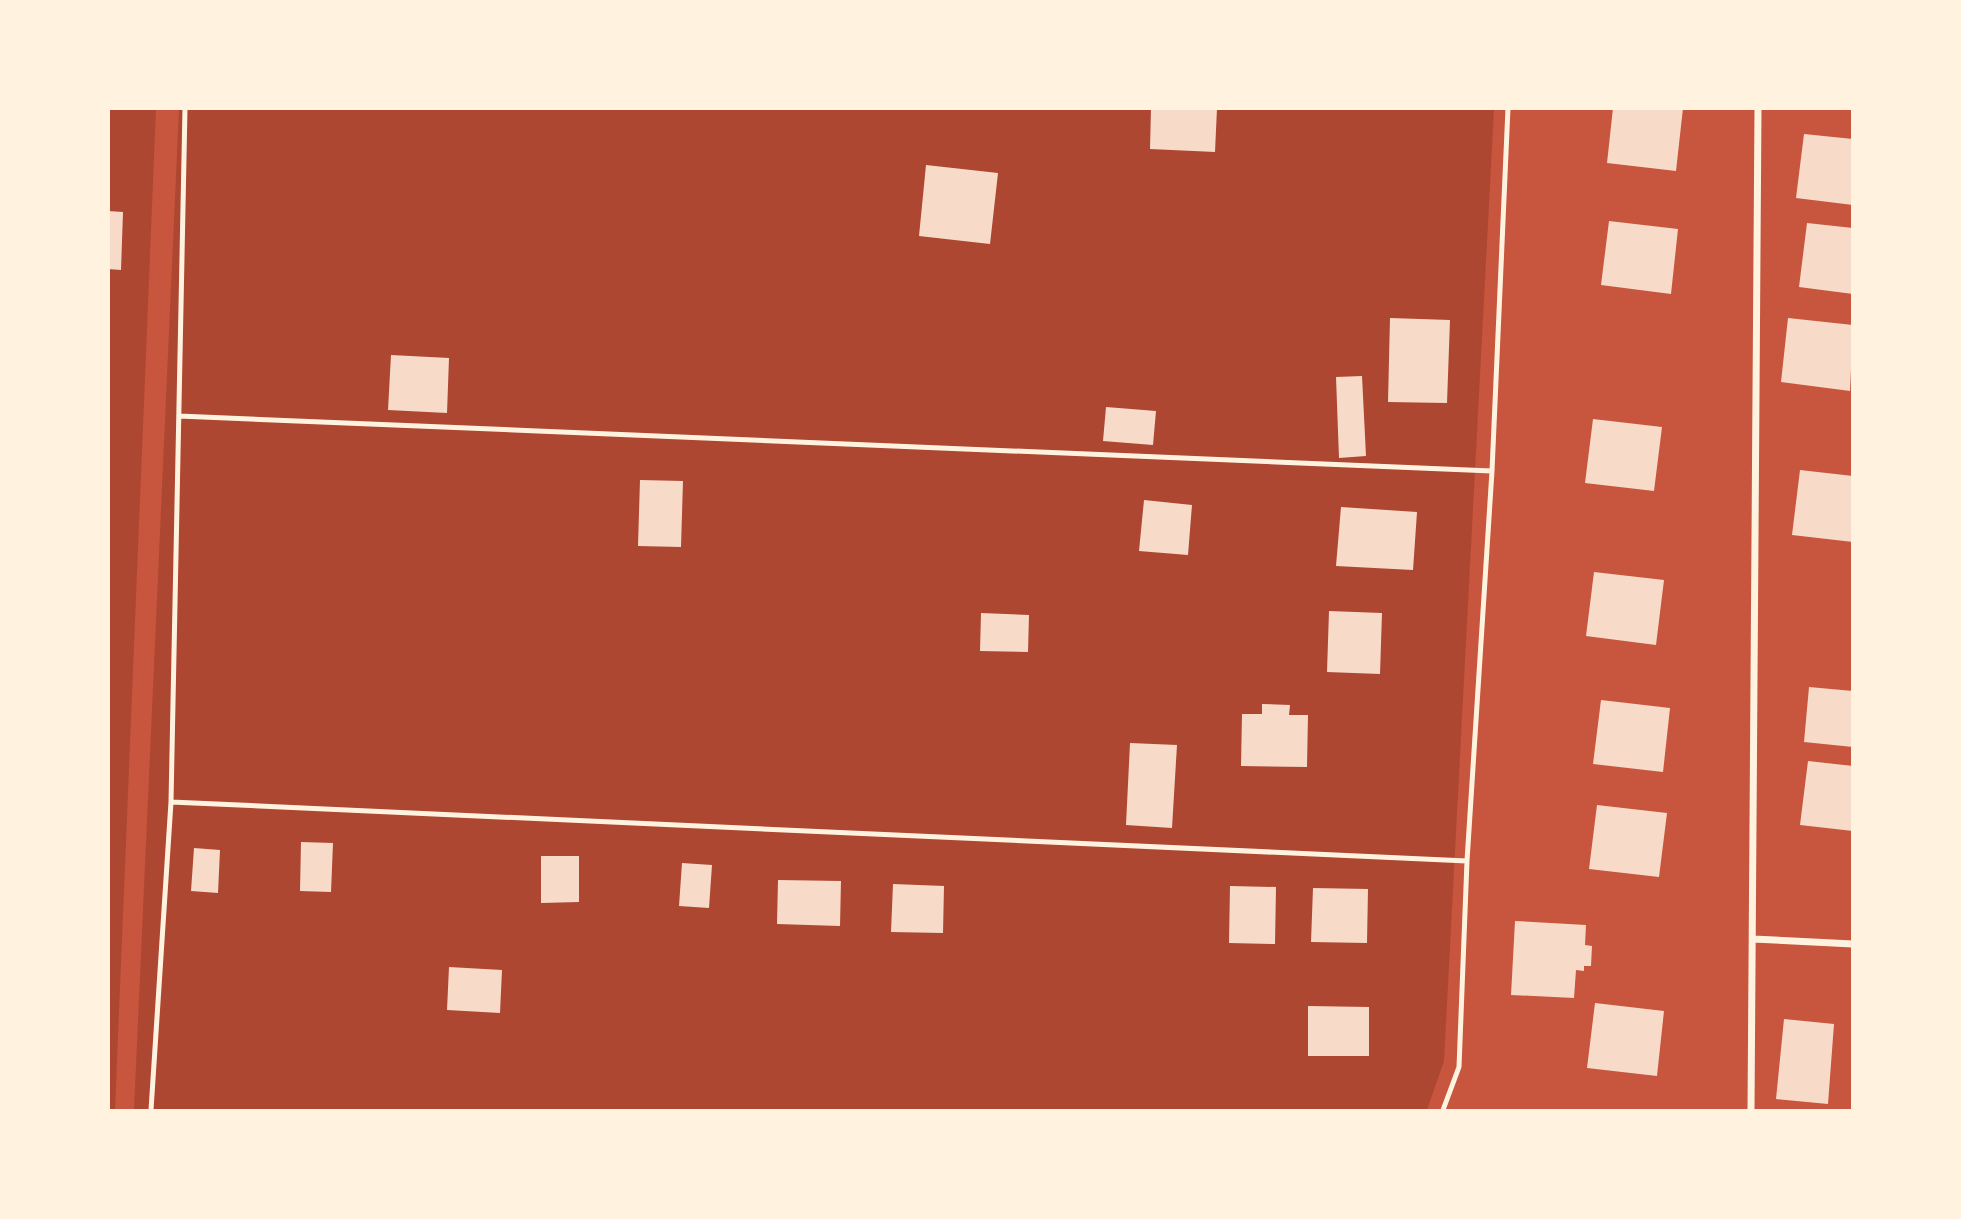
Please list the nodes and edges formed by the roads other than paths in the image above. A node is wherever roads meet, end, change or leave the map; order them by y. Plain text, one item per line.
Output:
1 (185, 108) edge
2 (1508, 108) edge
3 (1758, 108) edge
4 (179, 416) junction
5 (1492, 471) junction
6 (170, 802) junction
7 (1467, 860) junction
8 (1753, 939) junction
9 (1853, 944) edge
10 (151, 1111) edge
11 (1443, 1111) edge
12 (1751, 1111) edge

1 - 4 lane
2 - 5 lane
3 - 8 street
4 - 5 lane
4 - 6 lane
5 - 7 lane
6 - 7 lane
6 - 10 lane
7 - 11 lane
8 - 9 street
8 - 12 street

